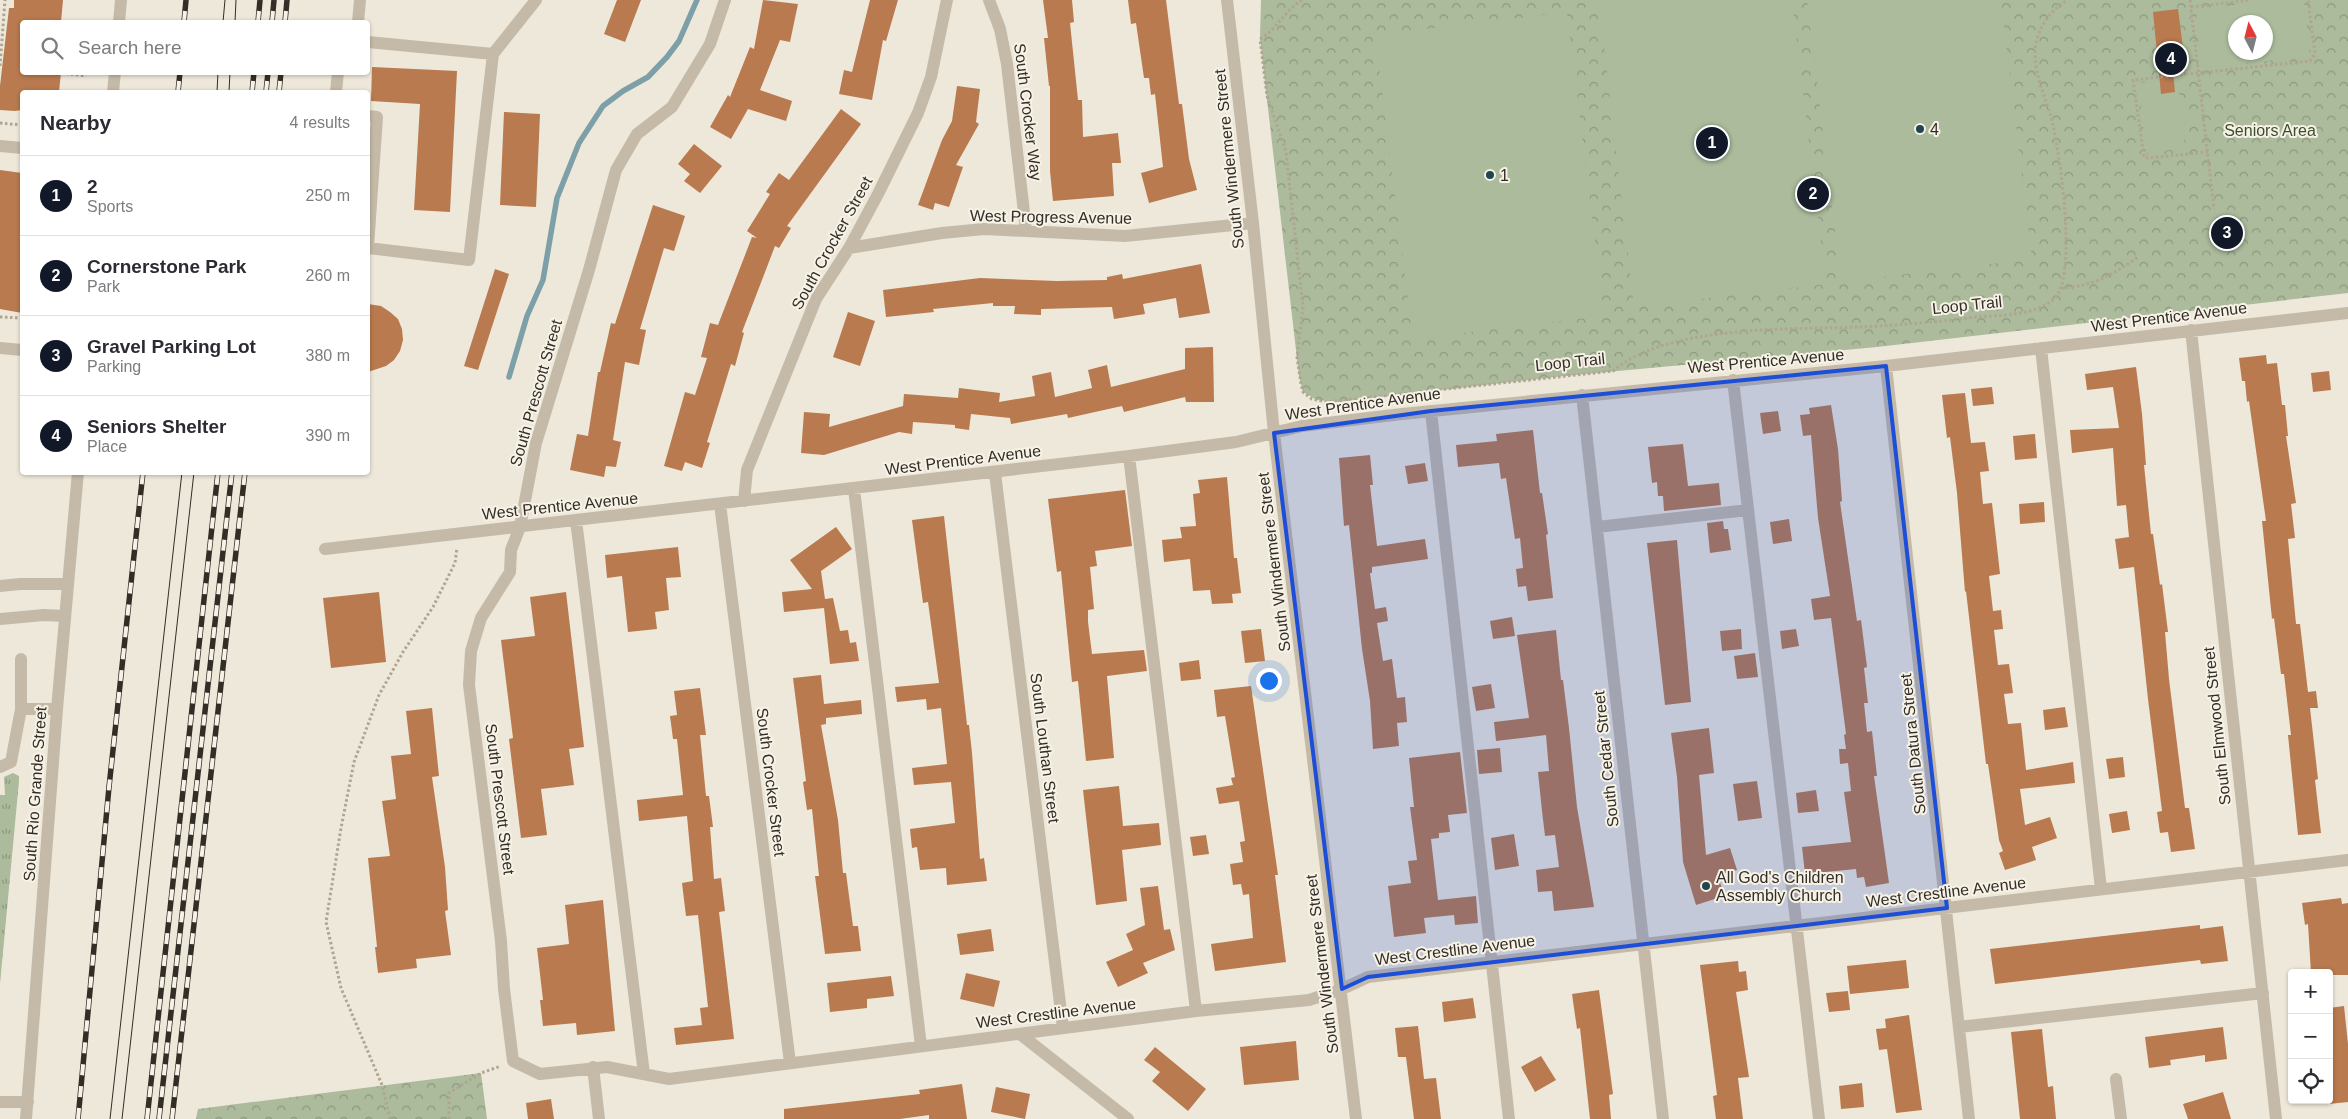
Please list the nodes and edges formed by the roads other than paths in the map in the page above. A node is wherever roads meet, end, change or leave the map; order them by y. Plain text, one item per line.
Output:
1 (121, 0) edge
2 (360, 0) edge
3 (536, 0) edge
4 (725, 0) edge
5 (947, 0) edge
6 (989, 0) edge
7 (1227, 0) edge
8 (526, 6) edge
9 (119, 20) edge
10 (358, 20) edge
11 (370, 42) edge
12 (493, 54) junction
13 (115, 75) edge
14 (338, 75) edge
15 (113, 90) edge
16 (336, 90) edge
17 (370, 116) edge
18 (0, 146) edge
19 (20, 148) edge
20 (370, 219) edge
21 (1253, 223) junction
22 (1026, 230) junction
23 (370, 248) edge
24 (849, 248) junction
25 (2348, 313) edge
26 (2191, 330) junction
27 (0, 348) edge
28 (2041, 348) junction
29 (20, 350) edge
30 (1886, 366) junction
31 (1733, 380) junction
32 (1582, 395) junction
33 (1431, 411) junction
34 (1274, 433) junction
35 (1130, 456) junction
36 (995, 473) junction
37 (78, 475) edge
38 (854, 489) junction
39 (744, 501) junction
40 (720, 504) junction
41 (1748, 510) junction
42 (576, 520) junction
43 (520, 527) junction
44 (1596, 527) junction
45 (325, 549) dead end
46 (68, 584) junction
47 (0, 586) edge
48 (65, 616) junction
49 (0, 619) edge
50 (21, 659) dead end
51 (57, 708) junction
52 (21, 709) junction
53 (0, 767) edge
54 (2348, 860) edge
55 (2249, 872) junction
56 (2101, 889) junction
57 (1947, 908) junction
58 (1796, 926) junction
59 (1642, 946) junction
60 (1490, 962) junction
61 (1342, 990) junction
62 (2263, 993) junction
63 (1196, 1011) junction
64 (1959, 1027) junction
65 (1063, 1028) junction
66 (1020, 1034) junction
67 (921, 1046) junction
68 (513, 1061) joint
69 (790, 1063) junction
70 (593, 1068) junction
71 (644, 1074) junction
72 (2116, 1079) dead end
73 (0, 1102) edge
74 (28, 1102) junction
75 (26, 1119) edge
76 (600, 1119) edge
77 (1128, 1119) edge
78 (1356, 1119) edge
79 (1509, 1119) edge
80 (1662, 1119) edge
81 (1819, 1119) edge
82 (1969, 1119) edge
83 (2121, 1119) edge
84 (2276, 1119) edge

1 - 9 street
2 - 10 street
3 - 8 street
4 - 43 street, South Prescott Street
5 - 24 street, South Crocker Street
6 - 22 street, South Crocker Way
7 - 21 street, South Windermere Street
8 - 12 street
11 - 12 street
12 - 23 street
13 - 15 street
14 - 16 street
17 - 20 street
18 - 19 street
21 - 22 street, West Progress Avenue
21 - 34 street, South Windermere Street
22 - 24 street, West Progress Avenue
24 - 39 street, South Crocker Street
25 - 26 street, West Prentice Avenue
26 - 28 street, West Prentice Avenue
26 - 55 street, South Elmwood Street
27 - 29 street
28 - 30 street, West Prentice Avenue
28 - 56 street
30 - 31 street, West Prentice Avenue
30 - 57 street, South Datura Street
31 - 32 street, West Prentice Avenue
31 - 41 street
32 - 33 street, West Prentice Avenue
32 - 44 street, South Cedar Street
33 - 34 street, West Prentice Avenue
33 - 60 street
34 - 35 street, West Prentice Avenue
34 - 61 street, South Windermere Street
35 - 36 street, West Prentice Avenue
35 - 63 street
36 - 38 street, West Prentice Avenue
36 - 65 street, South Louthan Street
37 - 46 street, South Rio Grande Street
38 - 39 street, West Prentice Avenue
38 - 67 street
39 - 40 street, West Prentice Avenue
40 - 42 street, West Prentice Avenue
40 - 69 street, South Crocker Street
41 - 44 street
41 - 58 street
42 - 43 street, West Prentice Avenue
42 - 71 street
43 - 45 street, West Prentice Avenue
43 - 68 street, South Prescott Street
44 - 59 street, South Cedar Street
46 - 47 street
46 - 48 street, South Rio Grande Street
48 - 49 street
48 - 51 street, South Rio Grande Street
50 - 52 street
51 - 52 street
51 - 74 street, South Rio Grande Street
52 - 53 street
54 - 55 street, West Crestline Avenue
55 - 56 street, West Crestline Avenue
55 - 62 street, South Elmwood Street
56 - 57 street, West Crestline Avenue
57 - 58 street, West Crestline Avenue
57 - 64 street, South Datura Street
58 - 59 street, West Crestline Avenue
58 - 81 street
59 - 60 street, West Crestline Avenue
59 - 80 street, South Cedar Street
60 - 61 street, West Crestline Avenue
60 - 79 street
61 - 63 street, West Crestline Avenue
61 - 78 street, South Windermere Street
62 - 64 street
62 - 84 street, South Elmwood Street
63 - 65 street, West Crestline Avenue
64 - 82 street, South Datura Street
65 - 66 street, West Crestline Avenue
66 - 67 street, West Crestline Avenue
66 - 77 street
67 - 69 street, West Crestline Avenue
68 - 70 street, West Crestline Avenue
69 - 71 street, West Crestline Avenue
70 - 71 street, West Crestline Avenue
70 - 76 street
72 - 83 street
73 - 74 street
74 - 75 street, South Rio Grande Street

